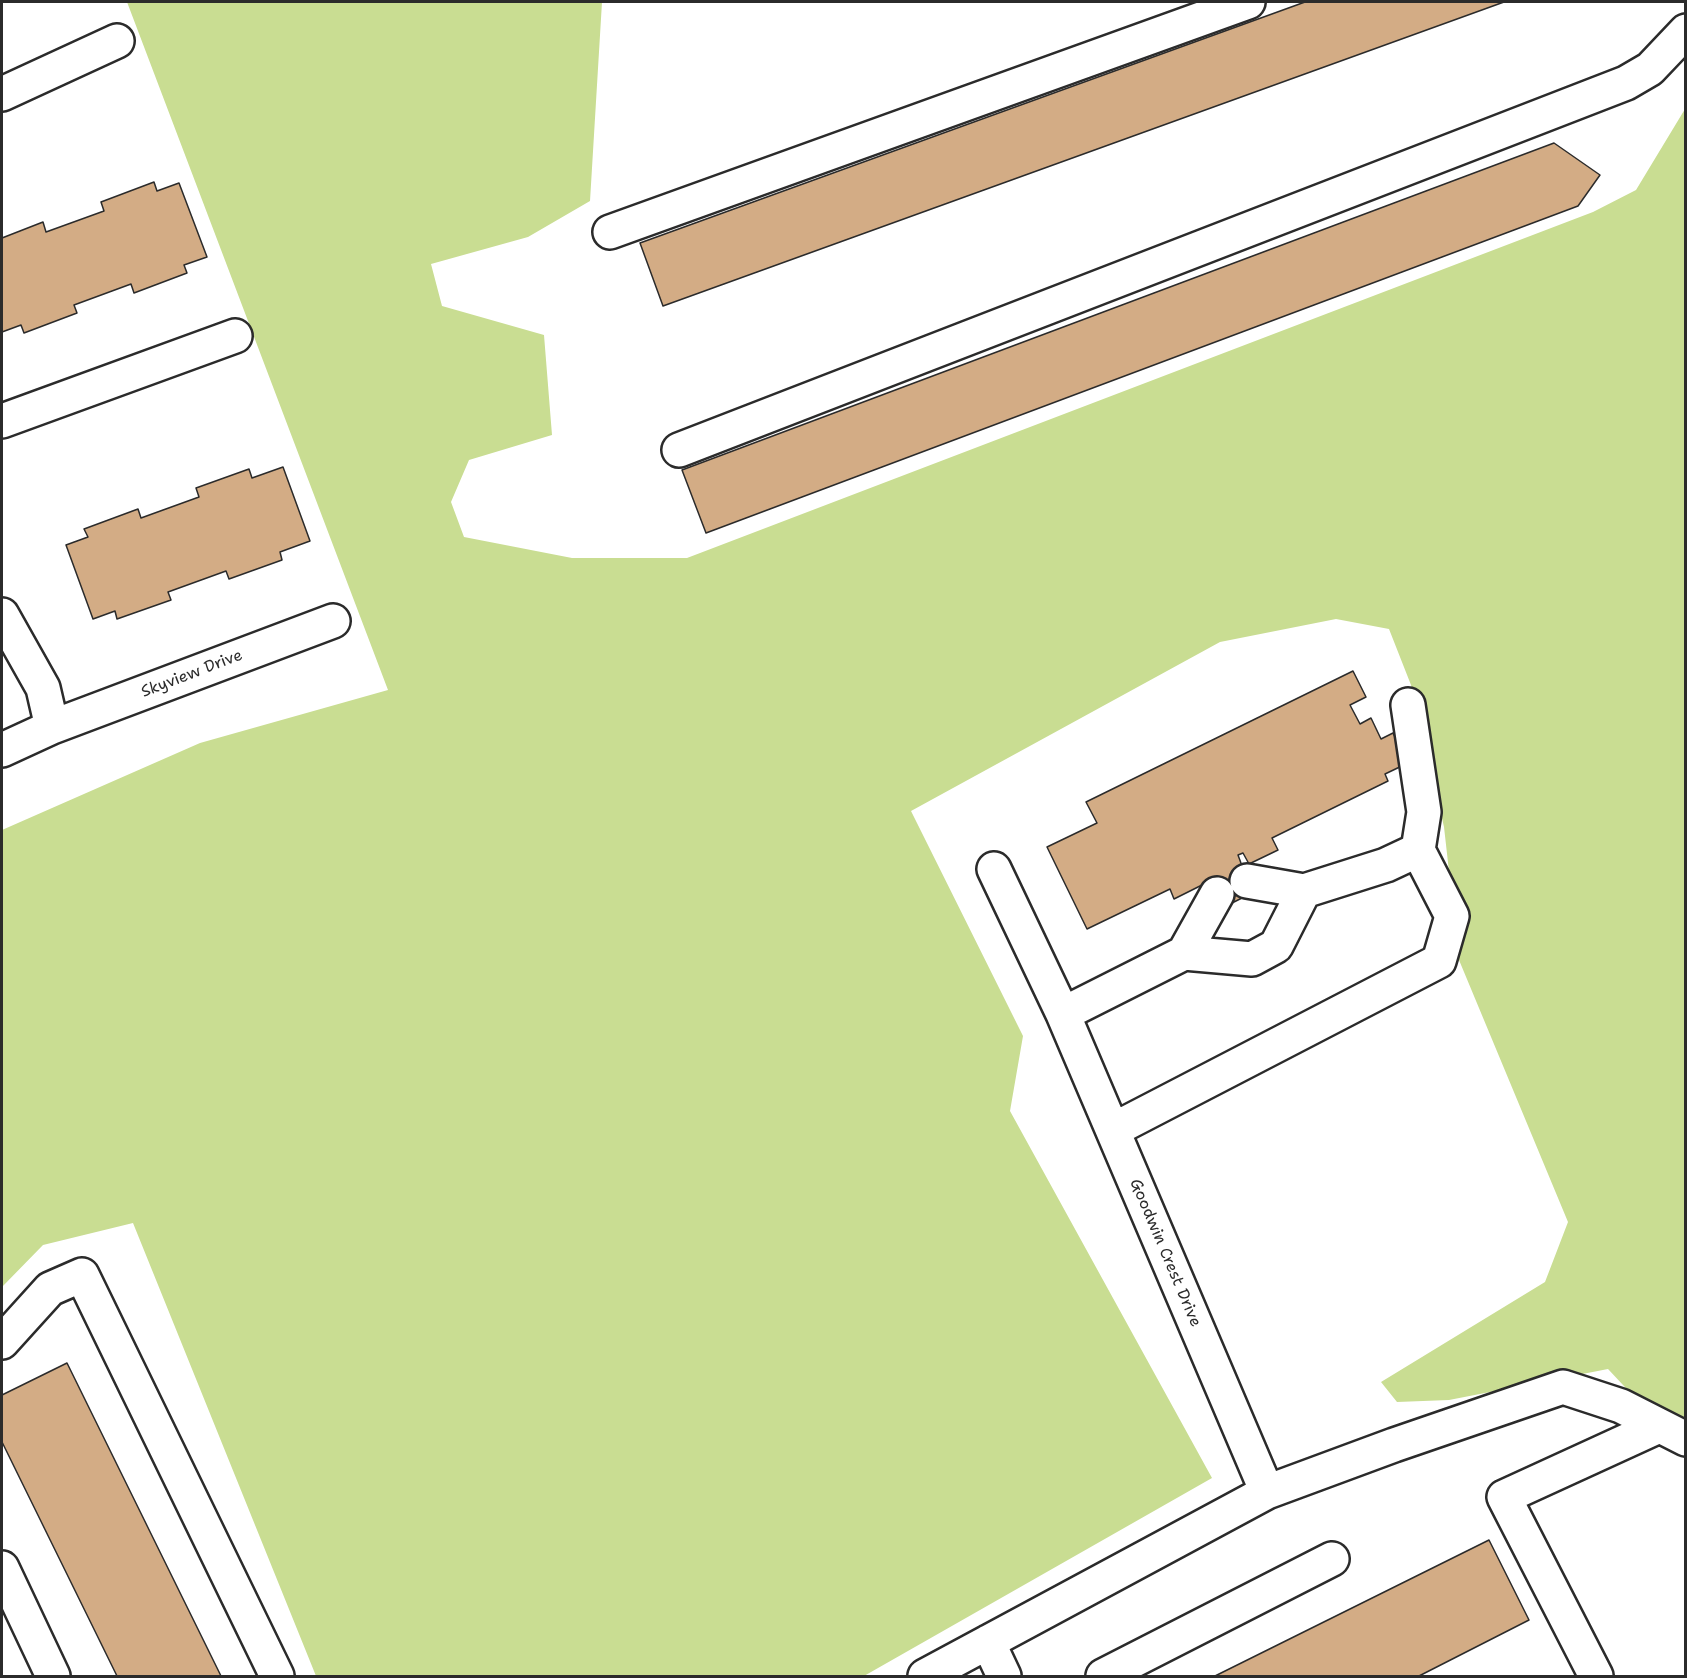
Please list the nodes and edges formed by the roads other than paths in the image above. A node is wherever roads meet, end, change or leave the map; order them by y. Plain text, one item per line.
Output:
1 (1248, 2) edge
2 (1686, 31) edge
3 (117, 41) dead end
4 (2, 94) edge
5 (610, 232) dead end
6 (235, 336) dead end
7 (2, 421) edge
8 (679, 450) dead end
9 (2, 615) edge
10 (333, 621) dead end
11 (1407, 705) dead end
12 (52, 727) junction
13 (2, 750) edge
14 (1418, 850) junction
15 (994, 869) dead end
16 (1246, 880) dead end
17 (1304, 891) junction
18 (1217, 894) dead end
19 (1184, 953) junction
20 (1063, 1014) junction
21 (1113, 1130) junction
22 (2, 1342) edge
23 (1672, 1433) edge
24 (1267, 1492) junction
25 (1332, 1559) dead end
26 (2, 1568) edge
27 (988, 1642) junction
28 (53, 1677) edge
29 (277, 1677) edge
30 (925, 1677) edge
31 (1004, 1677) edge
32 (1103, 1677) edge
33 (1596, 1677) edge

1 - 5 street
2 - 8 street
3 - 4 street
6 - 7 street
9 - 12 street
10 - 12 street, Skyview Drive
11 - 14 street
12 - 13 street, Skyview Drive
14 - 17 street
14 - 21 street
15 - 20 street, Goodwin Crest Drive
16 - 17 street
17 - 19 street
18 - 19 street
19 - 20 street
20 - 21 street, Goodwin Crest Drive
21 - 24 street, Goodwin Crest Drive
22 - 29 street
23 - 24 street
23 - 33 street
24 - 27 street
25 - 32 street
26 - 28 street
27 - 30 street
27 - 31 street

